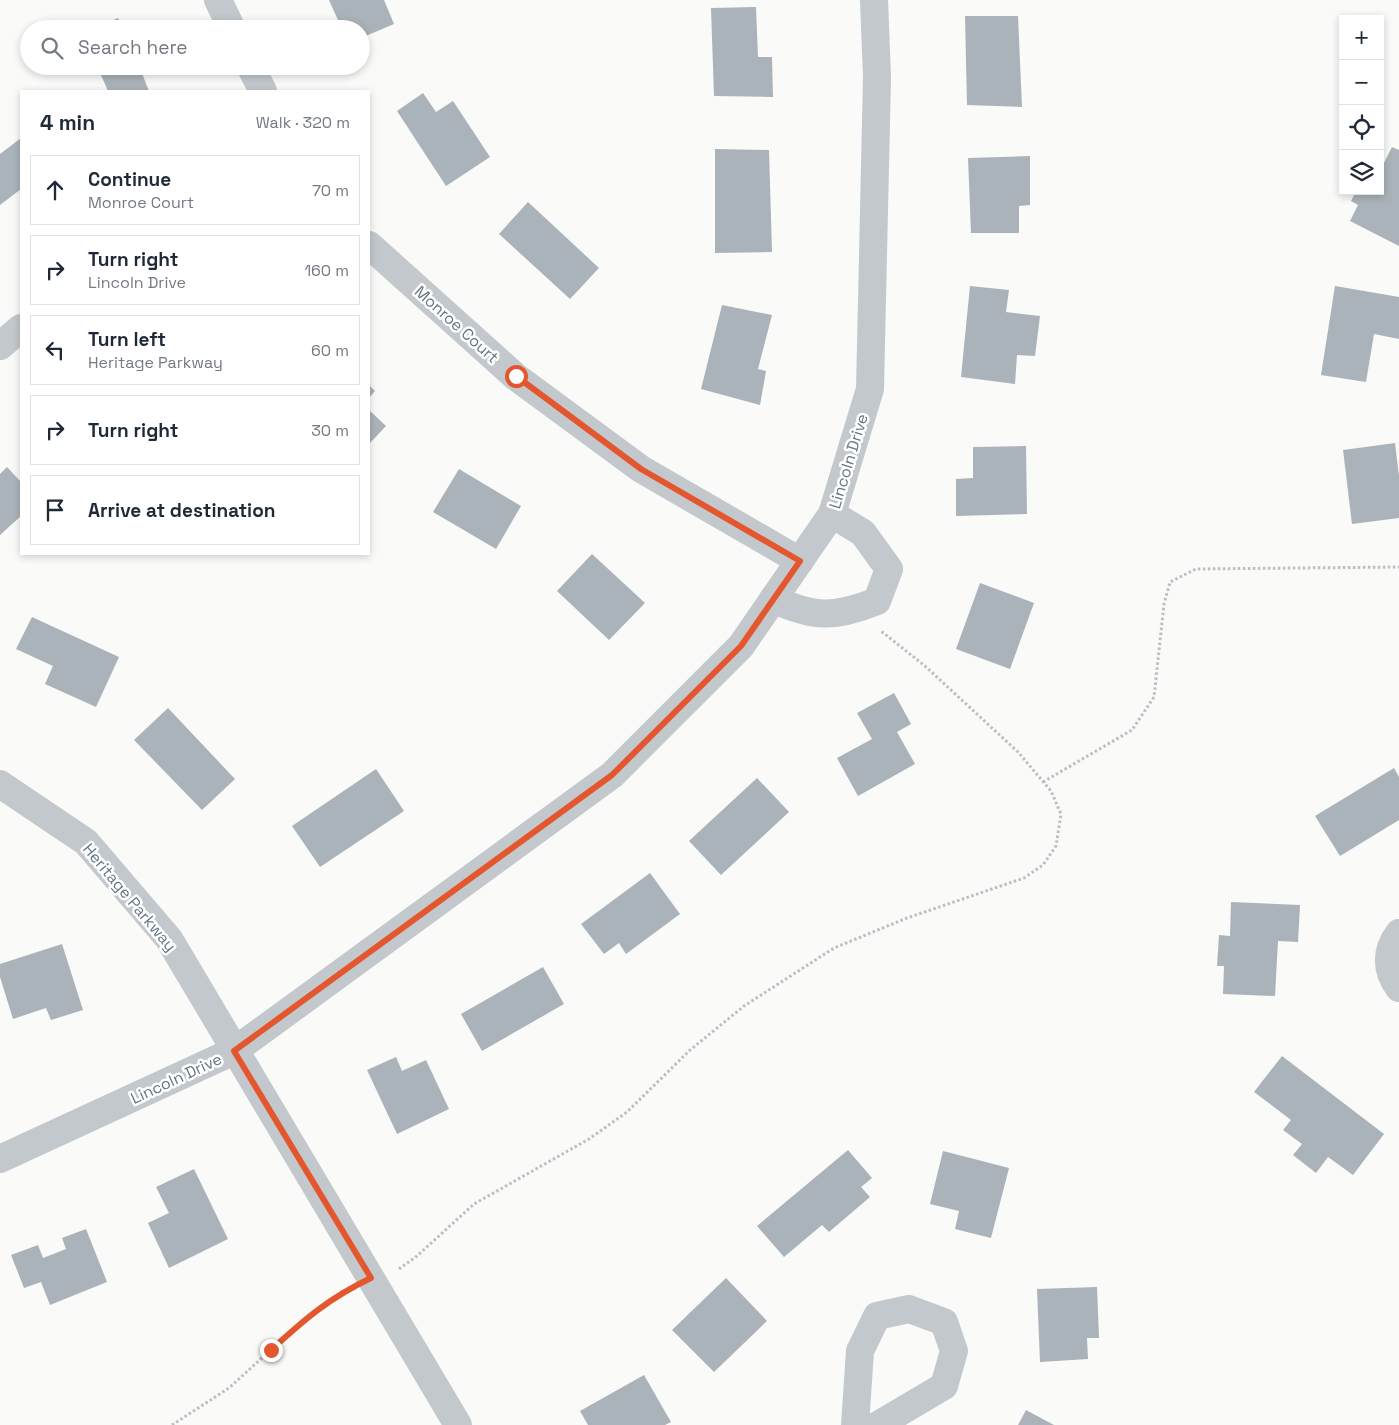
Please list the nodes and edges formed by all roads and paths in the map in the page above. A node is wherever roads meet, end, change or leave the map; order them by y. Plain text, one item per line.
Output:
1 (218, 0) edge
2 (874, 0) edge
3 (228, 20) edge
4 (255, 75) edge
5 (262, 90) edge
6 (370, 246) edge
7 (20, 329) edge
8 (0, 346) edge
9 (832, 514) junction
10 (800, 561) junction
11 (1399, 567) edge
12 (773, 599) junction
13 (855, 610) junction
14 (1043, 782) junction
15 (0, 784) edge
16 (1399, 933) edge
17 (1399, 988) edge
18 (234, 1051) junction
19 (0, 1160) edge
20 (371, 1278) junction
21 (172, 1425) edge
22 (458, 1425) edge
23 (855, 1425) edge
24 (878, 1425) edge

1 - 3 street
2 - 9 street, Lincoln Drive
4 - 5 street
6 - 10 street, Monroe Court
7 - 8 street
9 - 10 street, Lincoln Drive
9 - 13 street
10 - 12 street, Lincoln Drive
11 - 14 path
12 - 13 street
12 - 18 street, Lincoln Drive
13 - 14 path
14 - 20 path
15 - 18 street, Heritage Parkway
16 - 17 street
18 - 19 street, Lincoln Drive
18 - 20 street, Heritage Parkway
20 - 21 path
20 - 22 street, Heritage Parkway
23 - 24 street

